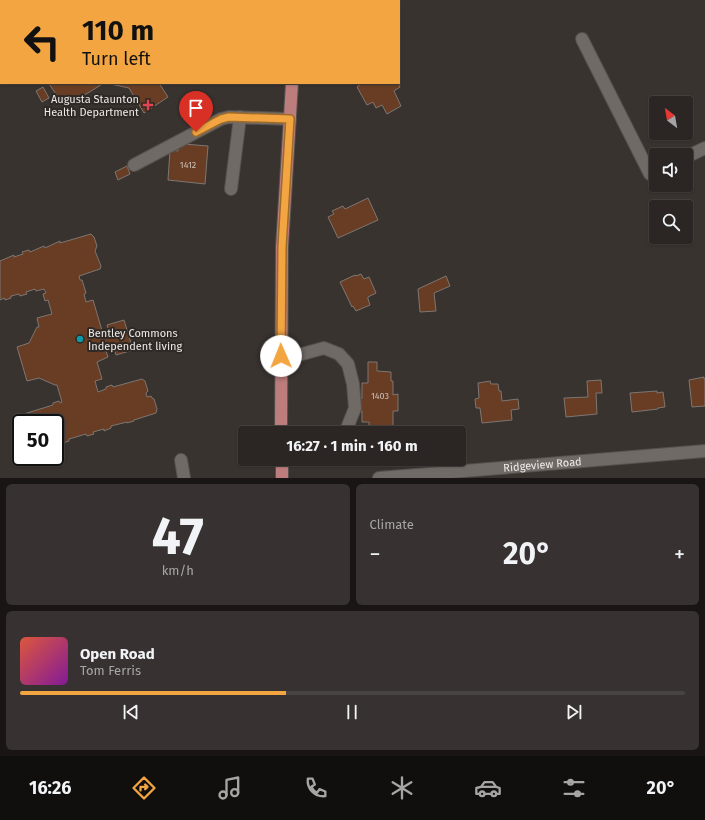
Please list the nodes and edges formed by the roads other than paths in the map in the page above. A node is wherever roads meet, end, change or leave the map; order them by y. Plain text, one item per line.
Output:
1 (582, 39) dead end
2 (292, 84) edge
3 (240, 117) junction
4 (290, 119) junction
5 (705, 148) edge
6 (693, 154) edge
7 (134, 165) dead end
8 (649, 172) edge
9 (232, 189) dead end
10 (281, 356) junction
11 (281, 426) edge
12 (348, 426) edge
13 (705, 451) edge
14 (182, 460) dead end
15 (282, 466) edge
16 (184, 478) edge
17 (282, 478) edge
18 (379, 478) edge

1 - 8 street
2 - 4 main road
3 - 4 street
3 - 7 street
3 - 9 street
4 - 10 main road
5 - 6 street
10 - 11 main road
10 - 12 street
13 - 18 street, Ridgeview Road
14 - 16 street
15 - 17 main road

